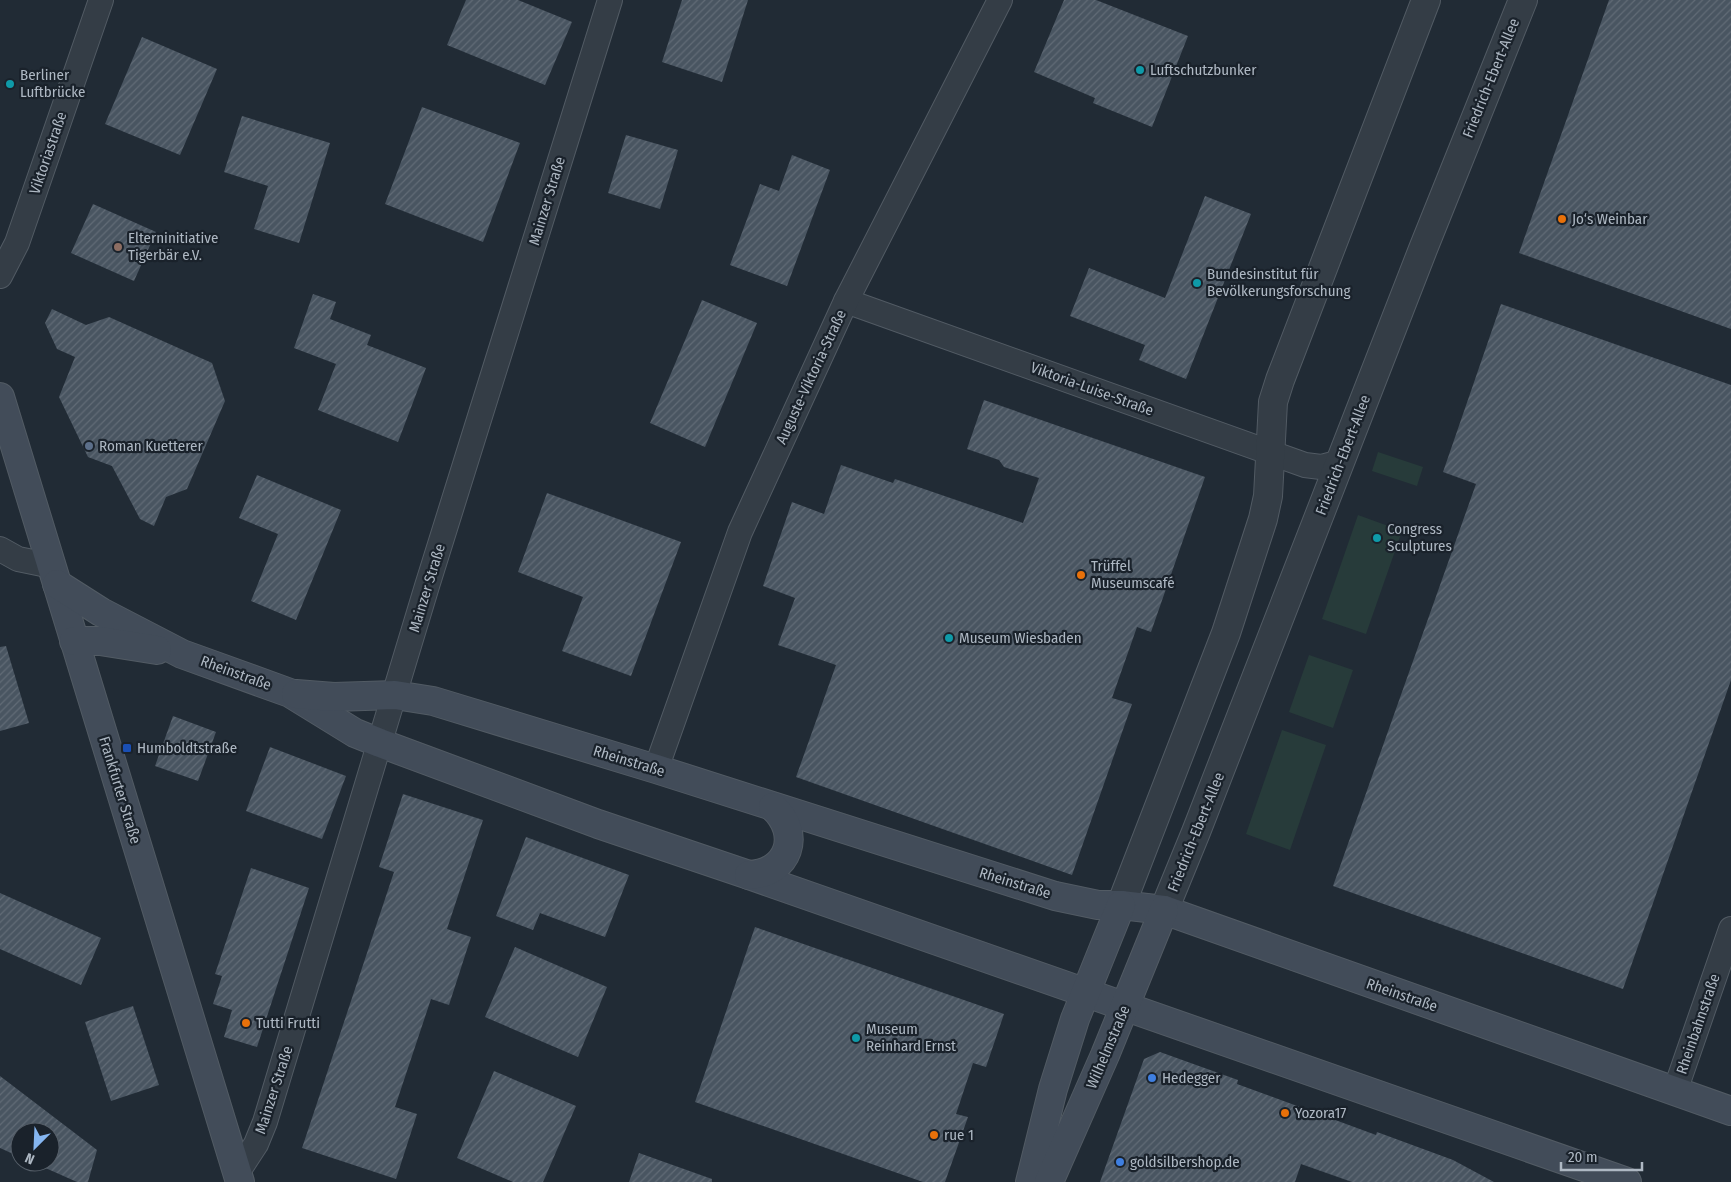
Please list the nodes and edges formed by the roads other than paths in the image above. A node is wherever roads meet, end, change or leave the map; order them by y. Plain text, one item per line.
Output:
1 (101, 0) edge
2 (610, 0) edge
3 (1000, 0) edge
4 (1426, 0) edge
5 (1522, 0) edge
6 (0, 276) edge
7 (846, 301) junction
8 (0, 397) edge
9 (1270, 453) junction
10 (1340, 462) junction
11 (0, 549) edge
12 (54, 575) junction
13 (74, 641) junction
14 (182, 654) junction
15 (290, 693) junction
16 (394, 695) junction
17 (380, 744) junction
18 (656, 769) junction
19 (774, 807) junction
20 (749, 875) junction
21 (1121, 905) junction
22 (1164, 910) junction
23 (1731, 929) edge
24 (1085, 993) junction
25 (1125, 1006) junction
26 (1675, 1091) junction
27 (1731, 1111) edge
28 (238, 1177) edge
29 (1030, 1182) edge
30 (1049, 1182) edge
31 (1626, 1182) edge

1 - 6 street, Viktoriastraße
2 - 16 street, Mainzer Straße
3 - 7 street, Auguste-Viktoria-Straße
4 - 9 street
5 - 10 street, Friedrich-Ebert-Allee
7 - 9 street, Viktoria-Luise-Straße
7 - 18 street, Auguste-Viktoria-Straße
8 - 12 main road, Frankfurter Straße
9 - 10 street, Viktoria-Luise-Straße
9 - 21 street
10 - 22 street, Friedrich-Ebert-Allee
11 - 12 street
12 - 13 main road, Frankfurter Straße
12 - 14 main road
13 - 14 main road
13 - 28 main road, Frankfurter Straße
14 - 15 main road, Rheinstraße
15 - 16 main road, Rheinstraße
15 - 17 main road, Rheinstraße
16 - 17 street, Mainzer Straße
16 - 18 main road, Rheinstraße
17 - 20 main road, Rheinstraße
17 - 28 street, Mainzer Straße
18 - 19 main road, Rheinstraße
19 - 20 main road
19 - 21 main road, Rheinstraße
20 - 24 main road, Rheinstraße
21 - 22 main road, Rheinstraße
21 - 24 main road
22 - 25 main road, Wilhelmstraße
22 - 26 main road, Rheinstraße
23 - 26 street, Rheinbahnstraße
24 - 25 main road, Rheinstraße
24 - 29 main road
25 - 30 main road, Wilhelmstraße
25 - 31 main road, Rheinstraße
26 - 27 main road, Rheinstraße

